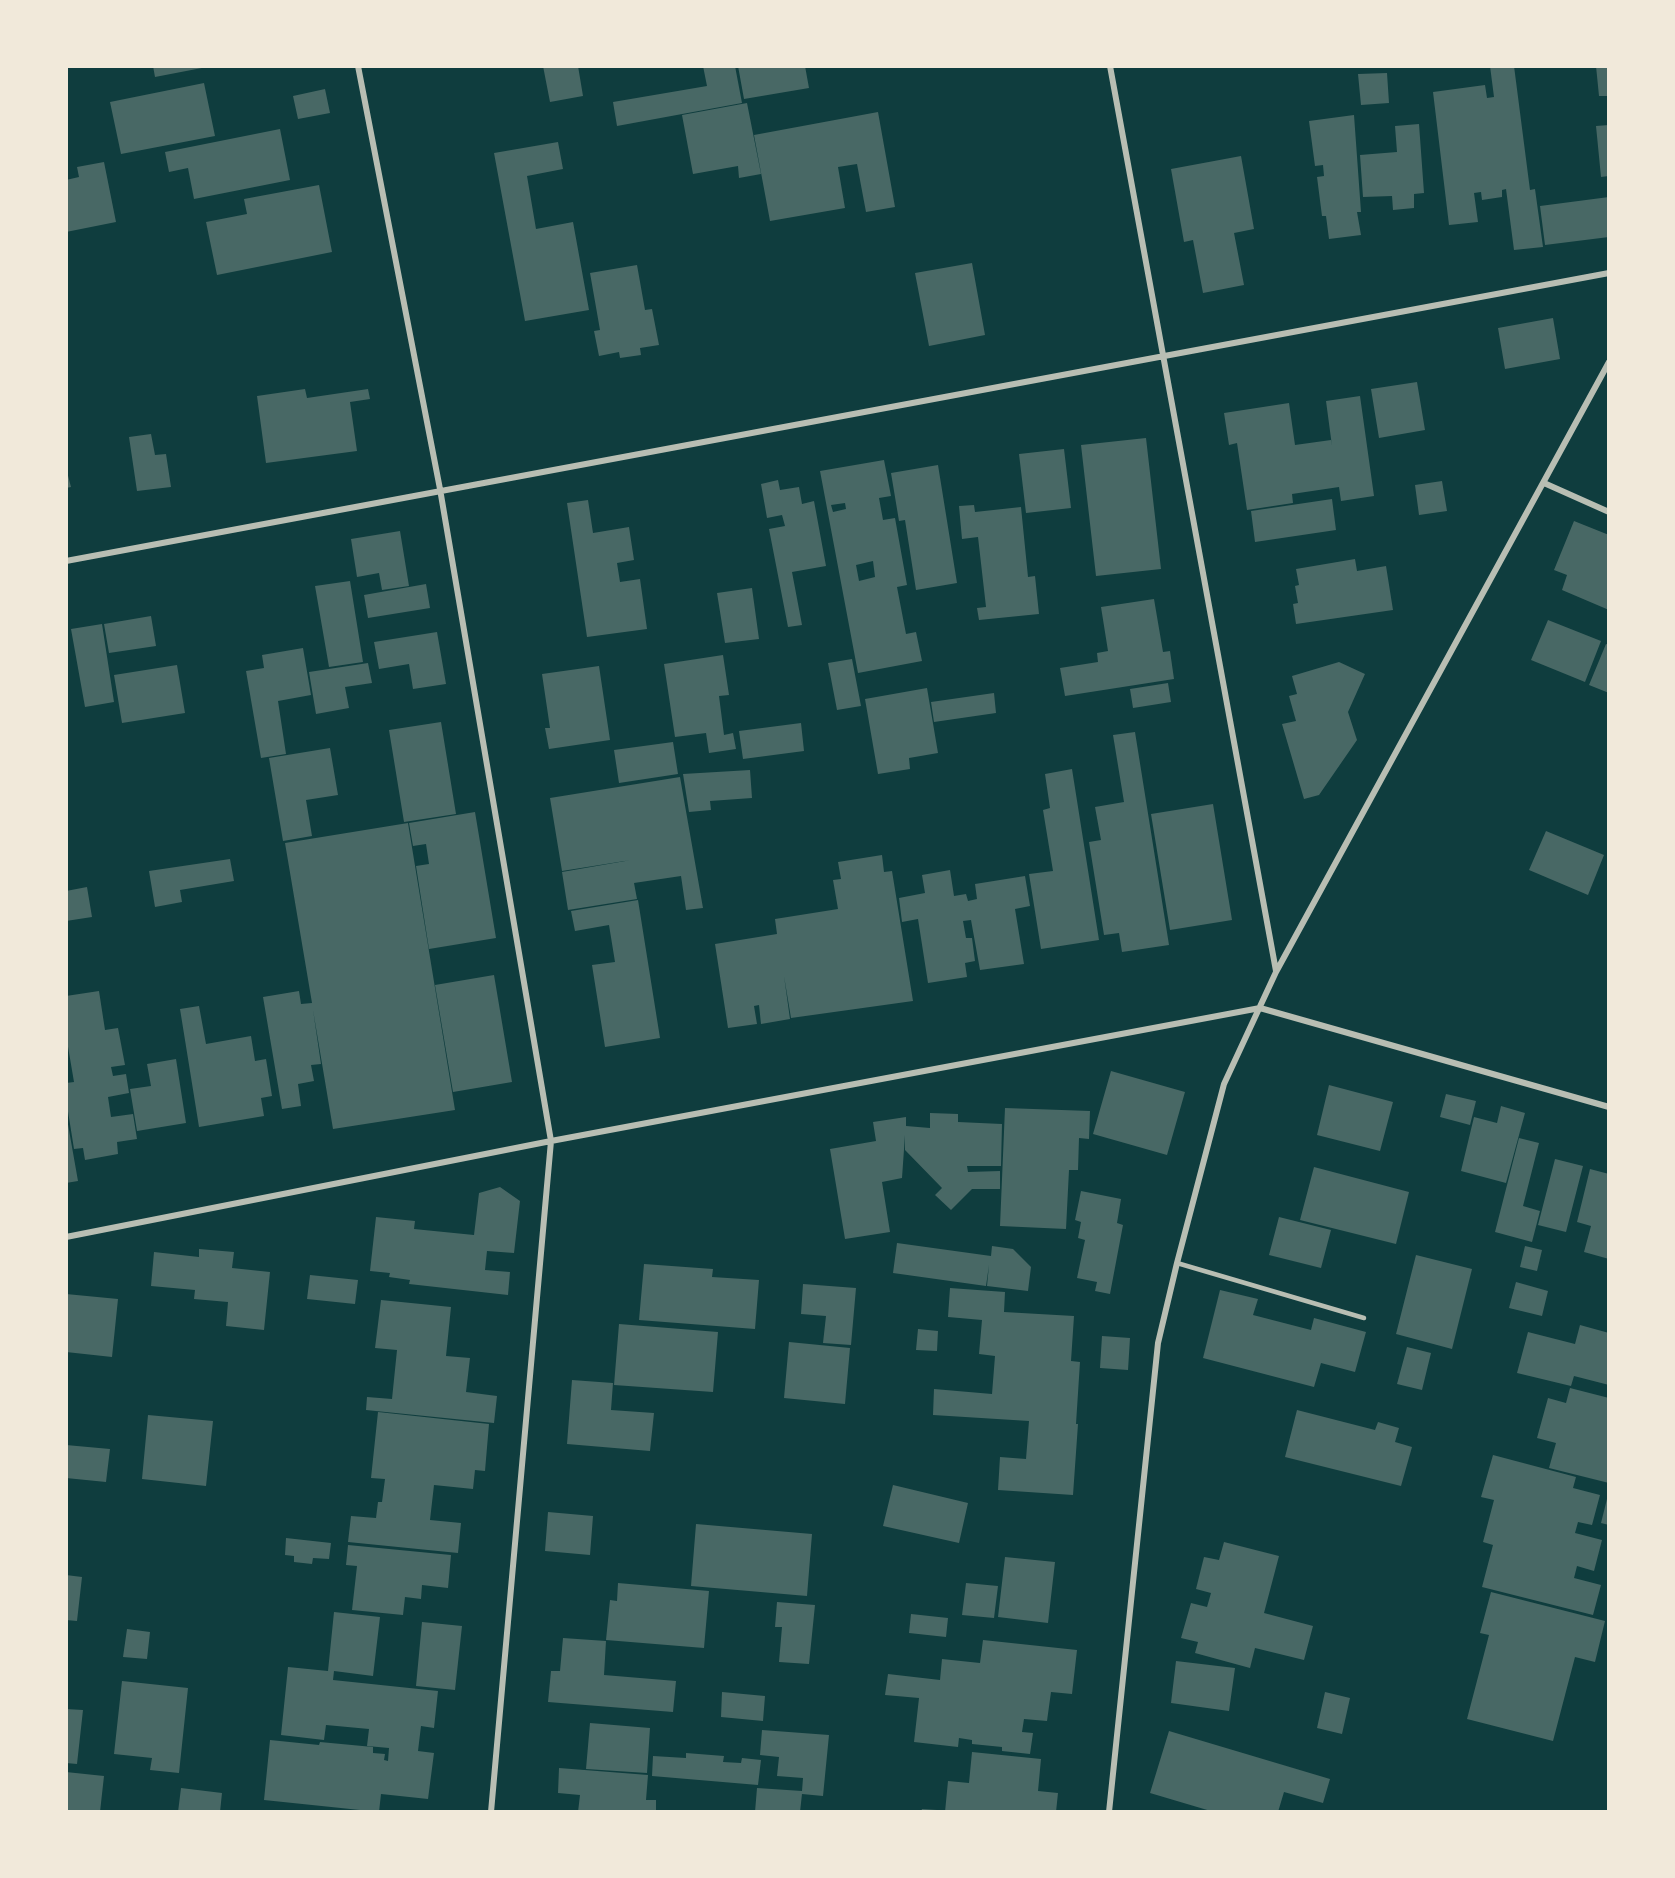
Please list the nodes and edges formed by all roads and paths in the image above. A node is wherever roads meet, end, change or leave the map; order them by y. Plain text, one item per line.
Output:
1 (358, 66) edge
2 (1110, 66) edge
3 (1609, 273) edge
4 (1164, 357) junction
5 (1609, 362) edge
6 (1544, 483) junction
7 (440, 489) junction
8 (1609, 512) edge
9 (66, 561) edge
10 (1276, 972) junction
11 (1260, 1008) junction
12 (1609, 1107) edge
13 (551, 1142) junction
14 (66, 1237) edge
15 (1177, 1263) junction
16 (1364, 1318) dead end
17 (491, 1812) edge
18 (1109, 1812) edge

1 - 7 street
2 - 4 street
3 - 4 street
4 - 7 street
4 - 10 street
5 - 6 street
6 - 8 street
6 - 10 street
7 - 9 street
7 - 13 street
10 - 11 street
11 - 12 street
11 - 13 street
11 - 15 street
13 - 14 street
13 - 17 street
15 - 16 lane
15 - 18 street

